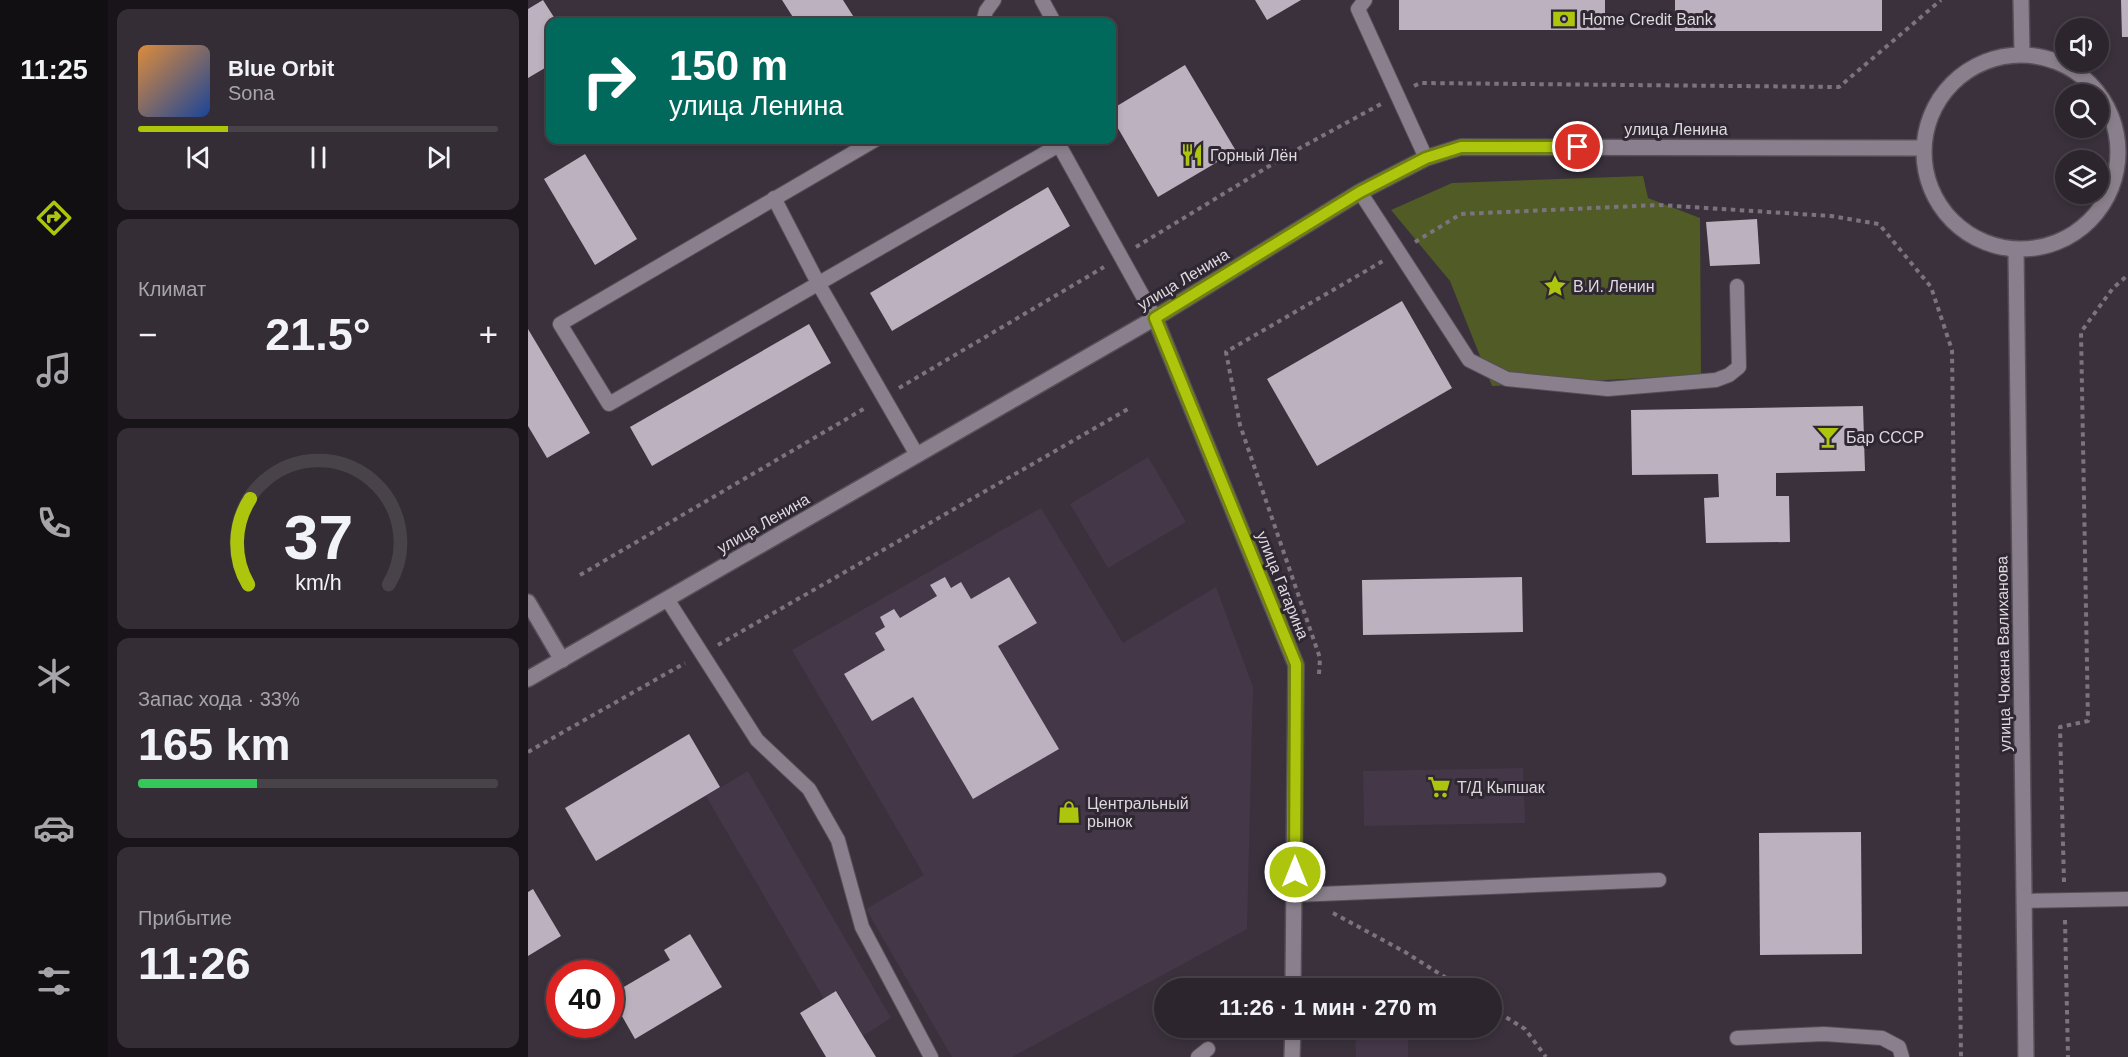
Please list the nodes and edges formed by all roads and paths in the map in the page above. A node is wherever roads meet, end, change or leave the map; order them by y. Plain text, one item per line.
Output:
1 (994, 0) edge
2 (1042, 0) edge
3 (1941, 0) edge
4 (2021, 0) edge
5 (1359, 3) edge
6 (984, 18) edge
7 (1052, 18) edge
8 (2022, 52) junction
9 (1397, 95) junction
10 (868, 144) edge
11 (1057, 144) edge
12 (1061, 144) edge
13 (1922, 148) junction
14 (2124, 157) edge
15 (1426, 158) junction
16 (1360, 192) junction
17 (774, 198) junction
18 (1398, 251) junction
19 (2016, 251) junction
20 (1121, 257) junction
21 (2128, 275) edge
22 (818, 284) junction
23 (1737, 286) dead end
24 (1155, 318) junction
25 (1226, 352) dead end
26 (884, 397) junction
27 (1128, 409) dead end
28 (917, 455) junction
29 (580, 575) dead end
30 (668, 599) junction
31 (528, 602) edge
32 (702, 654) junction
33 (562, 660) junction
34 (528, 679) edge
35 (528, 752) edge
36 (1659, 880) dead end
37 (1295, 895) junction
38 (2128, 899) edge
39 (2064, 901) junction
40 (2024, 902) junction
41 (1324, 908) dead end
42 (1293, 978) edge
43 (1446, 978) edge
44 (1502, 1015) edge
45 (1293, 1038) edge
46 (1737, 1038) dead end
47 (1546, 1056) edge
48 (931, 1057) edge
49 (1292, 1057) edge
50 (1902, 1057) edge
51 (1961, 1057) edge
52 (2026, 1057) edge
53 (2068, 1057) edge

1 - 6 lane
2 - 7 lane
3 - 9 path
4 - 8 street
5 - 9 lane
8 - 13 street
8 - 14 street
9 - 15 lane
9 - 20 path
10 - 17 lane
11 - 22 lane
12 - 20 lane
13 - 15 street, улица Ленина
13 - 19 street
14 - 19 street
15 - 16 street, улица Ленина
16 - 18 lane
16 - 24 street, улица Ленина
17 - 22 lane
17 - 22 lane
18 - 23 lane
18 - 25 path
18 - 51 path
19 - 40 street, улица Чокана Валиханова
20 - 24 lane
20 - 26 path
21 - 39 path
22 - 26 lane
24 - 28 street, улица Ленина
24 - 37 street, улица Гагарина
26 - 28 lane
26 - 29 path
27 - 32 path
28 - 30 street, улица Ленина
30 - 32 lane
30 - 33 street, улица Ленина
31 - 33 street
32 - 35 path
32 - 48 lane
33 - 34 street, улица Ленина
36 - 37 lane
37 - 42 street, улица Гагарина
38 - 39 lane
39 - 40 lane
39 - 53 path
40 - 52 street, улица Чокана Валиханова
41 - 43 path
44 - 47 path
45 - 49 street
46 - 50 lane

